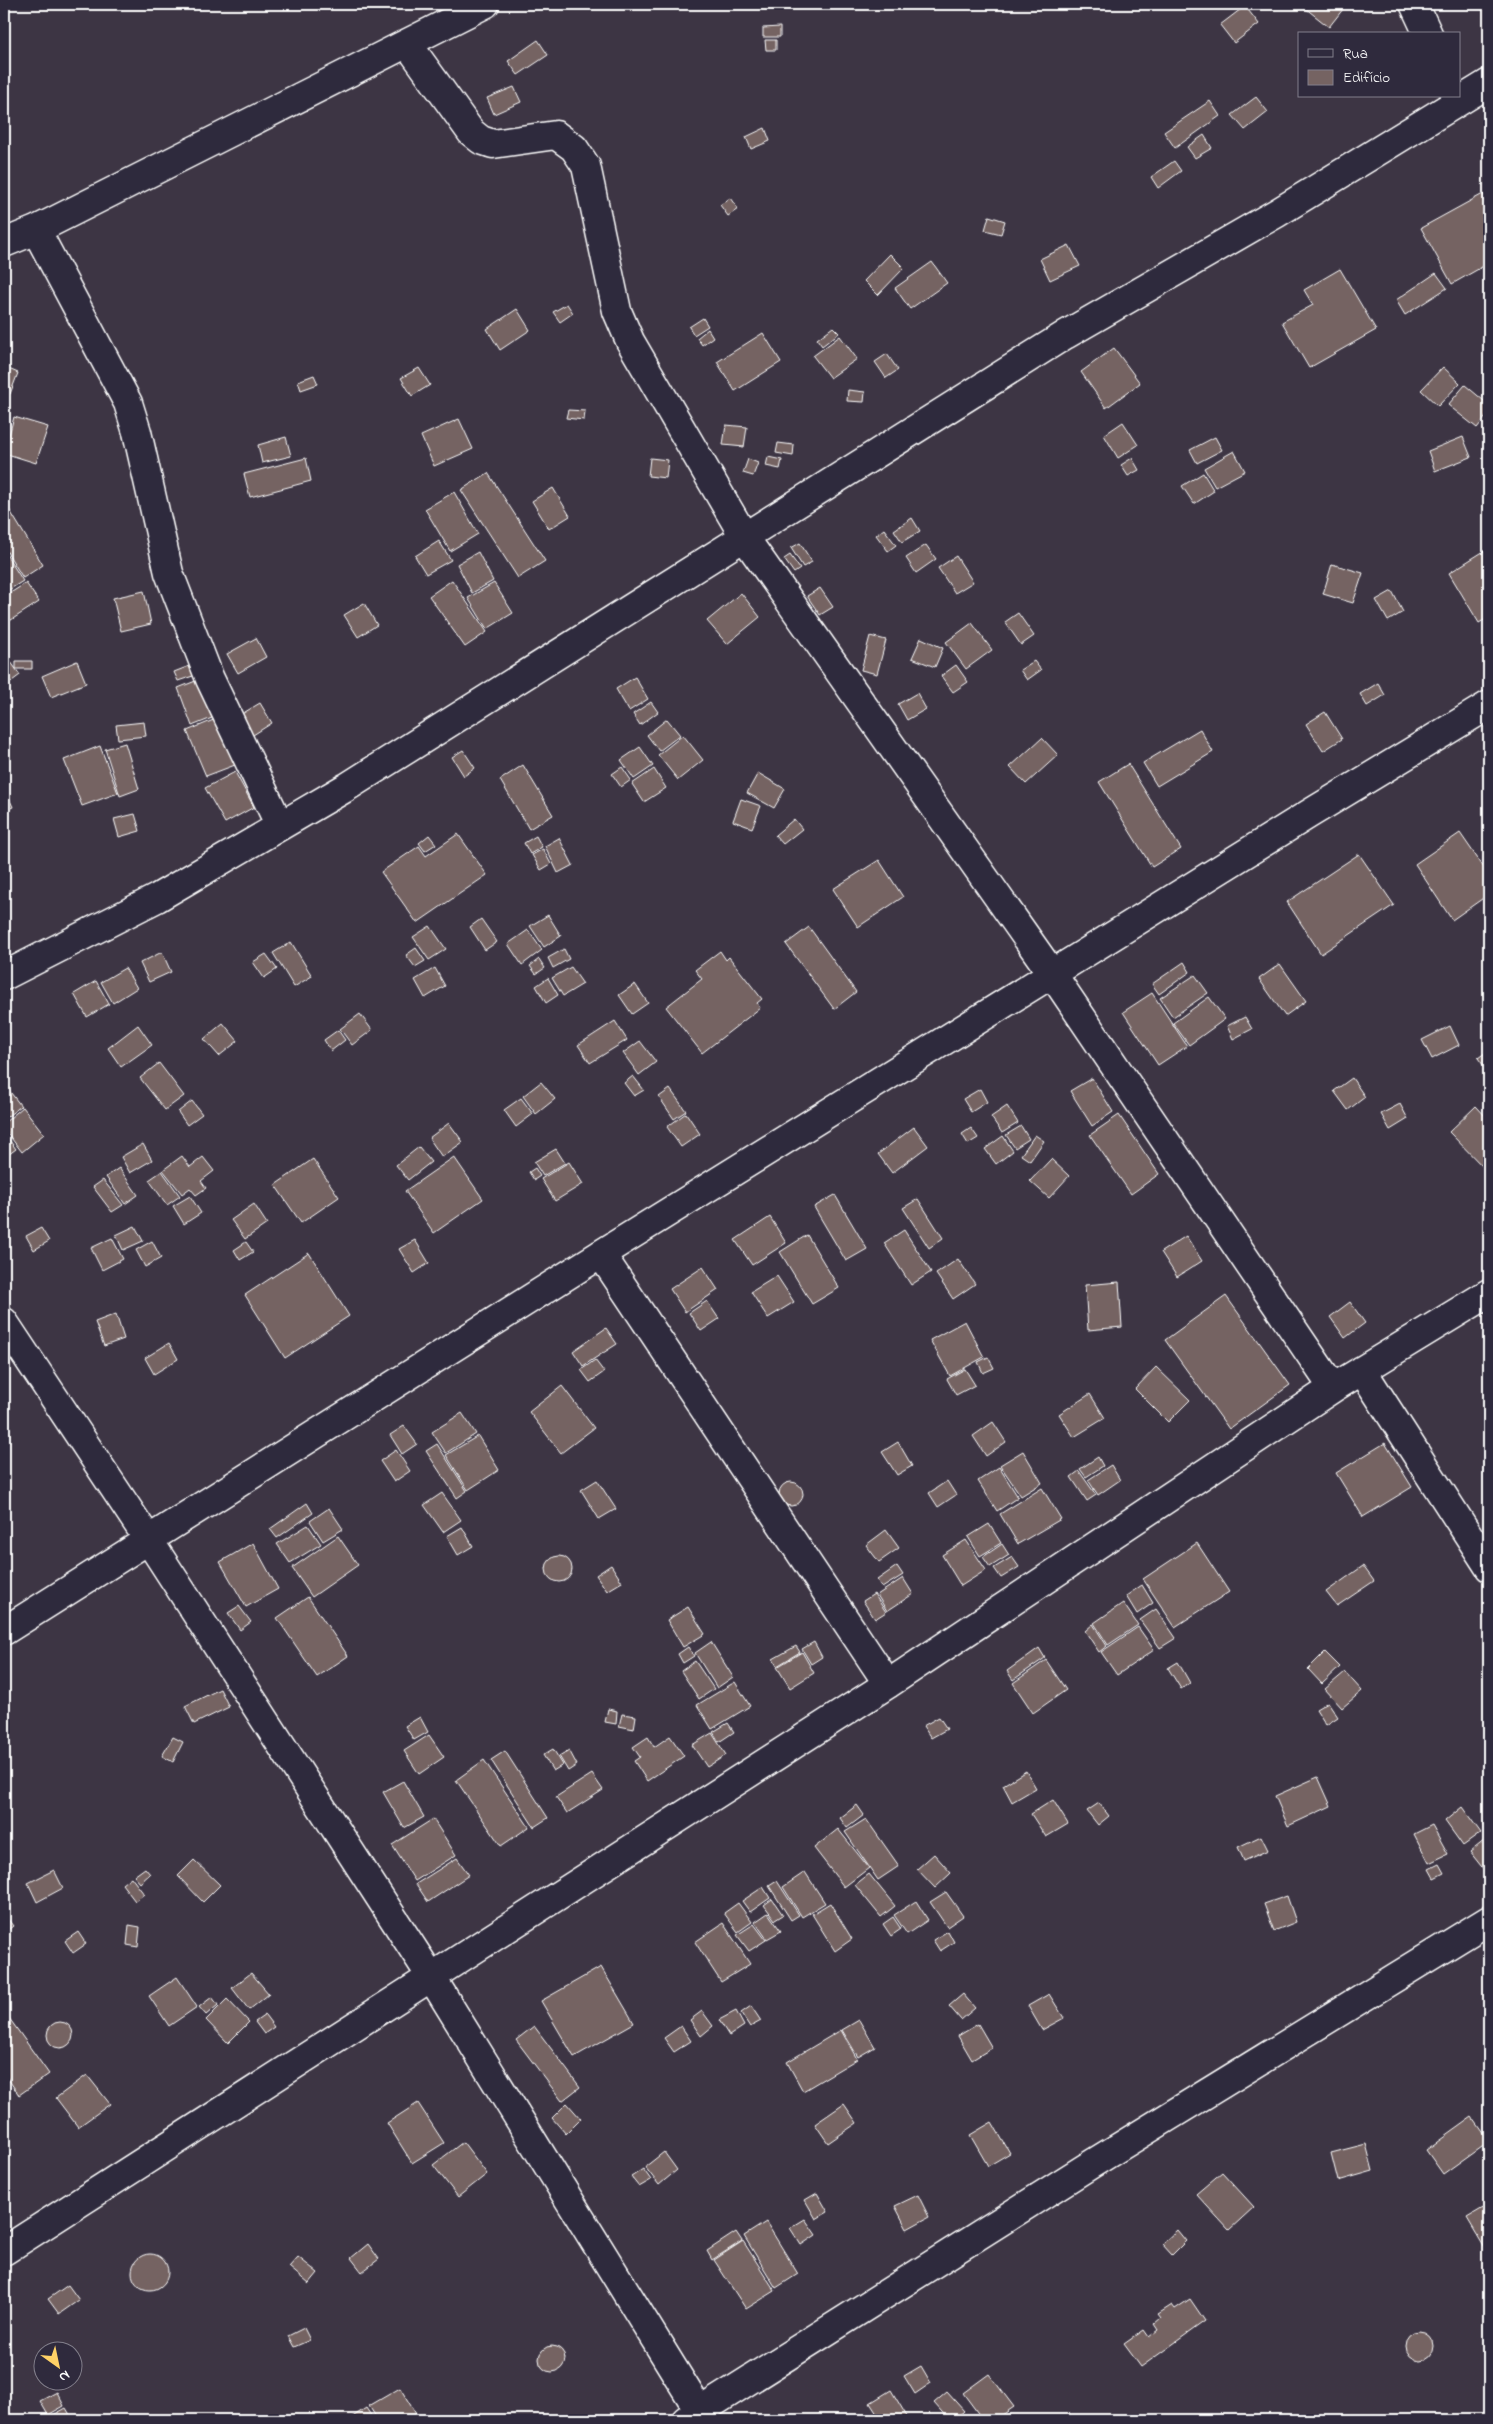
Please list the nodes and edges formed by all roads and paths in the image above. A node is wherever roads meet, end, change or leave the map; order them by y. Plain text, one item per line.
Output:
1 (485, 4) edge
2 (1414, 4) edge
3 (1427, 32) edge
4 (407, 43) junction
5 (1489, 83) edge
6 (1459, 99) edge
7 (36, 230) junction
8 (4, 243) edge
9 (745, 538) junction
10 (1489, 705) edge
11 (280, 826) junction
12 (1053, 975) junction
13 (4, 976) edge
14 (601, 1254) junction
15 (1489, 1293) edge
16 (4, 1322) edge
17 (1362, 1370) junction
18 (1333, 1388) junction
19 (148, 1539) junction
20 (1489, 1567) edge
21 (4, 1631) edge
22 (888, 1684) junction
23 (1489, 1920) edge
24 (432, 1978) junction
25 (4, 2251) edge
26 (697, 2417) edge

1 - 4 street
2 - 3 street
4 - 7 street
4 - 9 street
5 - 6 street
6 - 9 street
7 - 8 street
7 - 11 street
9 - 11 street
9 - 12 street
10 - 12 street
11 - 13 street
12 - 14 street
12 - 18 street
14 - 19 street
14 - 22 street
15 - 17 street
16 - 19 street
17 - 18 street
17 - 20 street
18 - 22 street
19 - 21 street
19 - 24 street
22 - 24 street
23 - 26 street
24 - 25 street
24 - 26 street

